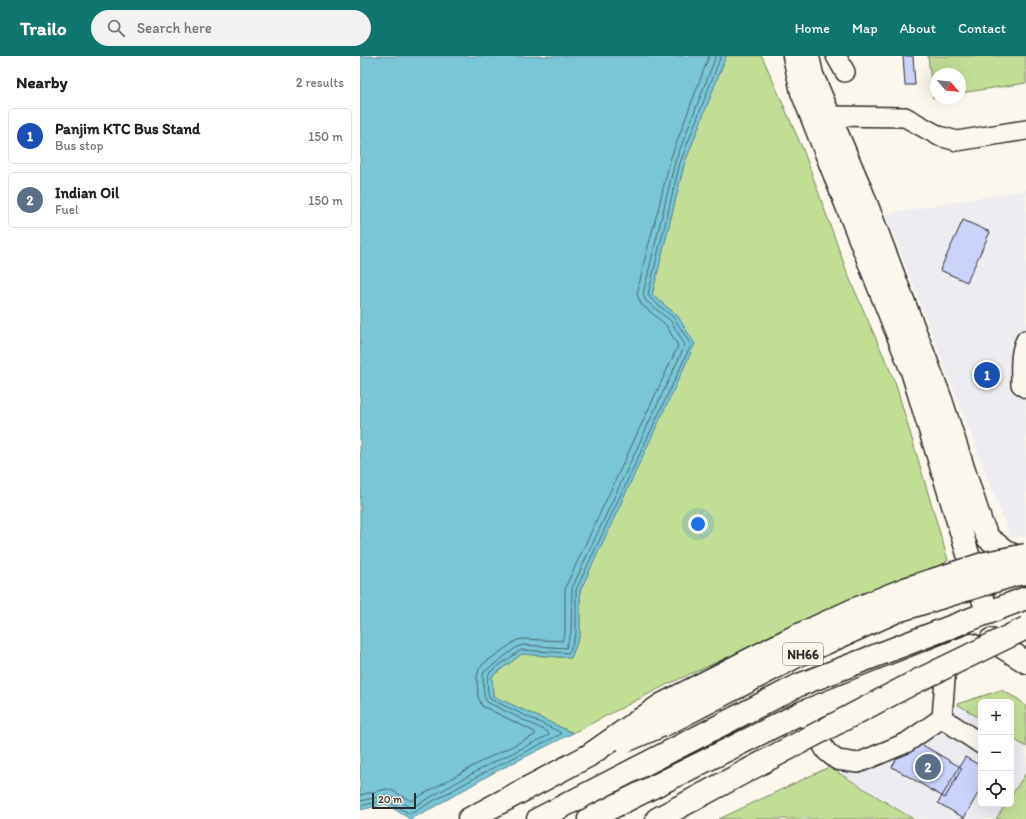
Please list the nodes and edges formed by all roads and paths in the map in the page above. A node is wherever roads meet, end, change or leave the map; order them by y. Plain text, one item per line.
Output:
1 (794, 56) edge
2 (808, 56) edge
3 (836, 56) edge
4 (845, 72) dead end
5 (829, 116) junction
6 (1026, 130) edge
7 (1026, 340) edge
8 (1026, 388) edge
9 (1026, 555) edge
10 (1026, 560) edge
11 (1026, 573) edge
12 (1026, 598) edge
13 (988, 613) junction
14 (1026, 628) edge
15 (1026, 633) edge
16 (991, 640) junction
17 (947, 654) junction
18 (1026, 662) edge
19 (803, 712) junction
20 (942, 718) junction
21 (978, 742) edge
22 (588, 756) junction
23 (469, 819) edge
24 (538, 819) edge
25 (590, 819) edge
26 (657, 819) edge

1 - 13 main road
2 - 5 main road
3 - 4 lane
5 - 6 lane
5 - 10 main road
7 - 8 lane
9 - 22 main road, bridge
11 - 22 main road, NH66, bridge
12 - 13 main road
13 - 24 main road
14 - 26 main road, bridge
15 - 16 main road
16 - 17 main road
16 - 18 main road
17 - 19 main road
17 - 20 lane
19 - 20 lane
19 - 25 main road
20 - 21 lane
22 - 23 main road, NH66

